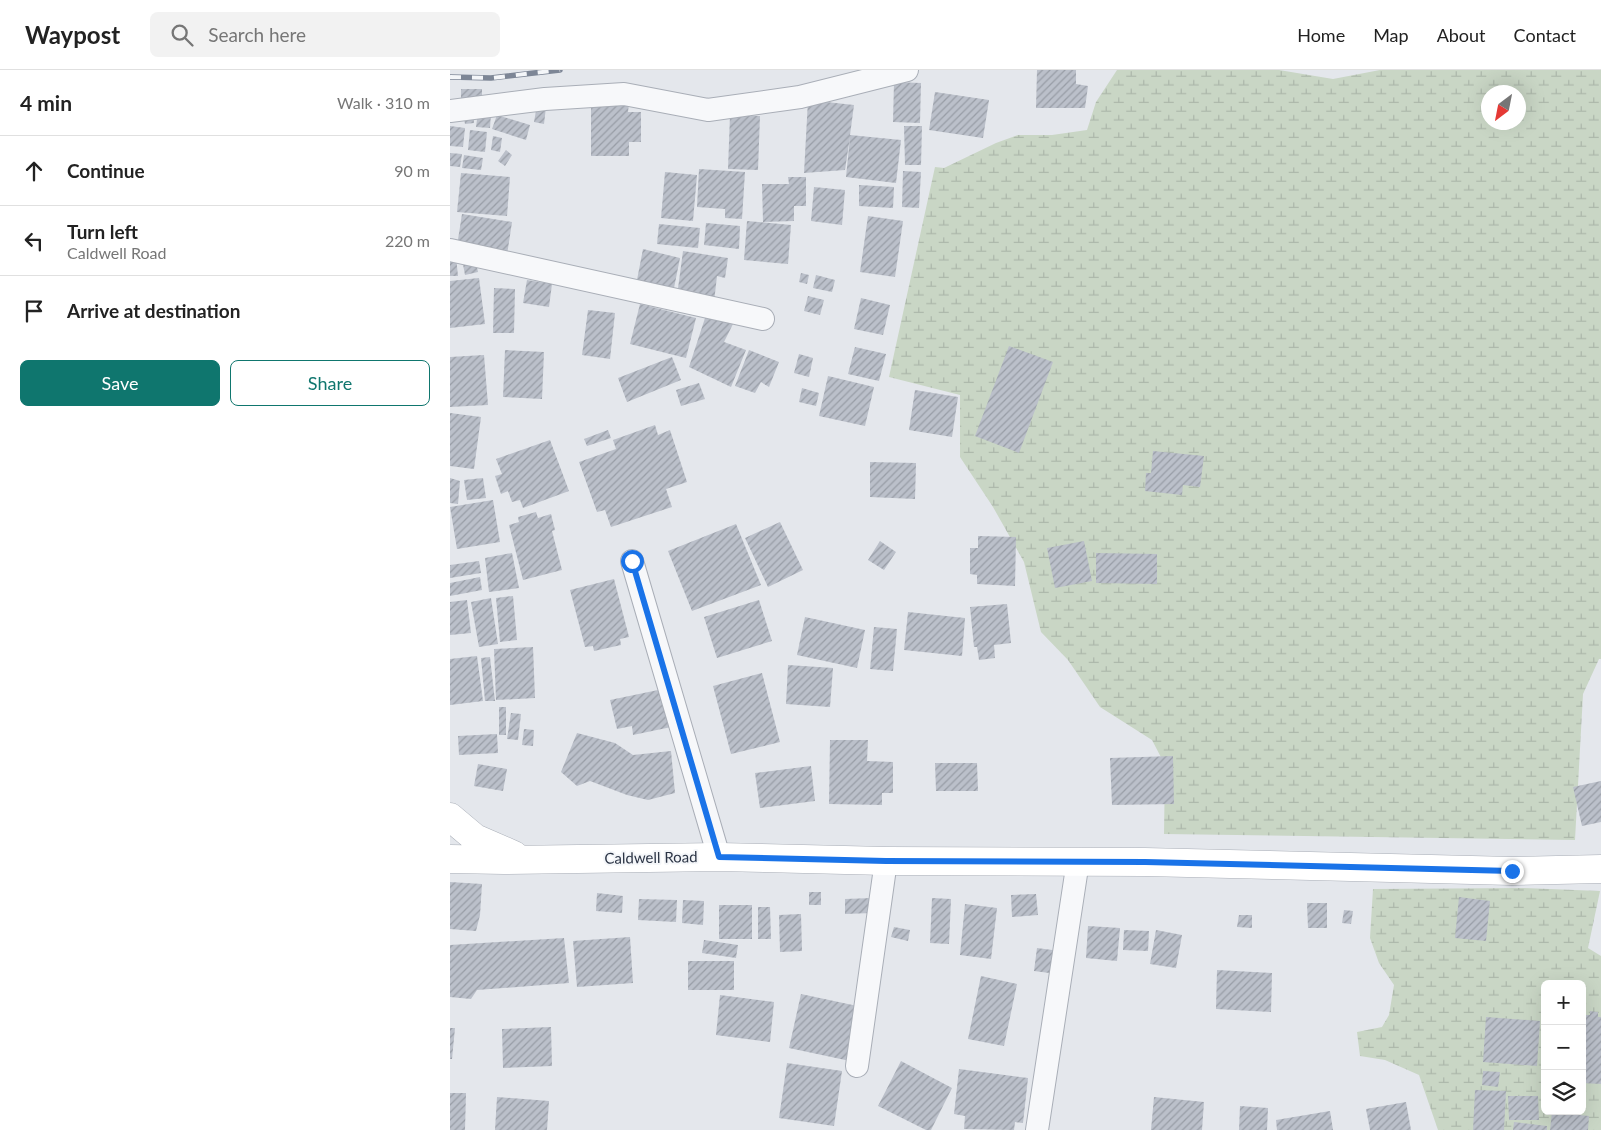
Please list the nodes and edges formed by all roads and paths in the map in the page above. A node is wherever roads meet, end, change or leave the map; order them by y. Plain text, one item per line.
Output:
1 (907, 70) edge
2 (450, 111) edge
3 (450, 250) edge
4 (763, 319) dead end
5 (632, 561) dead end
6 (450, 817) edge
7 (719, 857) junction
8 (450, 859) edge
9 (524, 860) junction
10 (886, 861) junction
11 (1078, 861) junction
12 (1601, 869) edge
13 (857, 1066) dead end
14 (1037, 1130) edge

1 - 2 street
3 - 4 street
5 - 7 street
6 - 9 main road
7 - 9 main road, Caldwell Road
7 - 10 main road, Caldwell Road
8 - 9 main road, Caldwell Road
10 - 11 main road, Caldwell Road
10 - 13 street
11 - 12 main road, Caldwell Road
11 - 14 street

